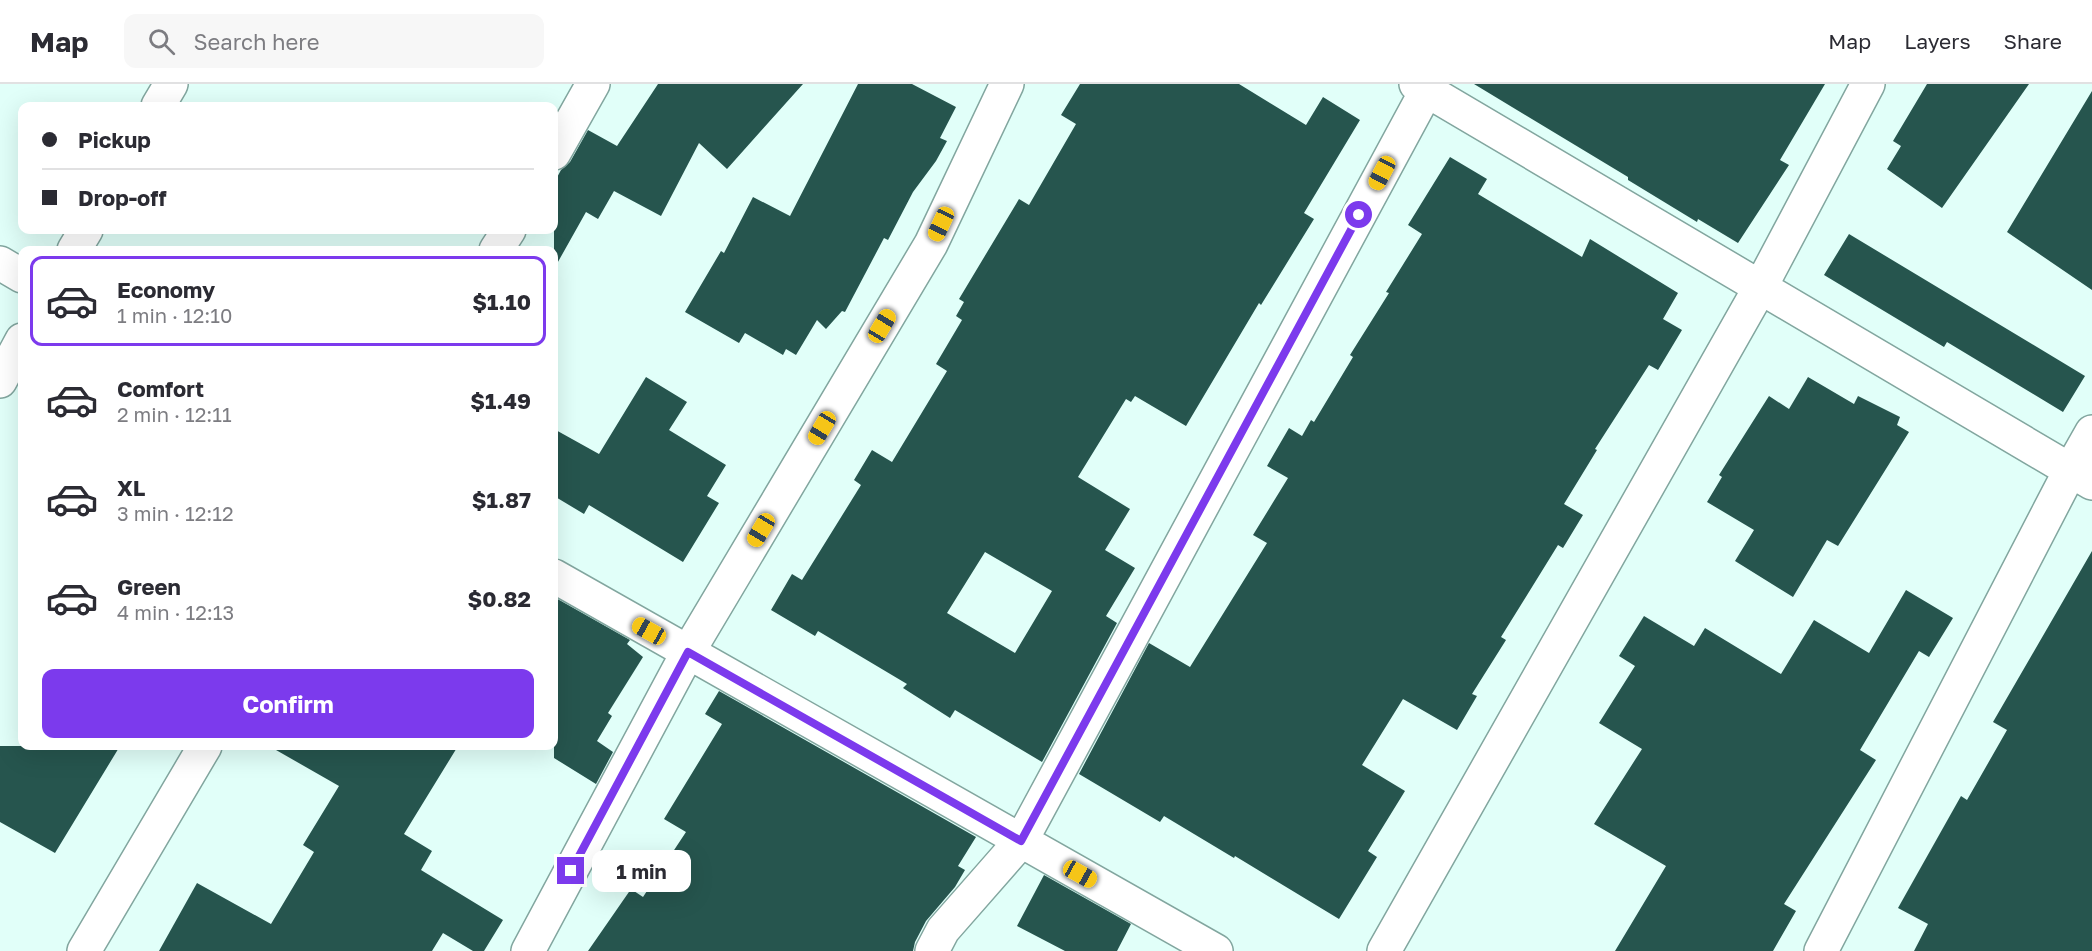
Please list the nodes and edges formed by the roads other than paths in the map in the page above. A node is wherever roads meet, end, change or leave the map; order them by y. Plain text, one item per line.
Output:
1 (171, 84) edge
2 (593, 84) edge
3 (1007, 84) edge
4 (1868, 84) edge
5 (1424, 86) edge
6 (160, 102) edge
7 (558, 146) edge
8 (0, 263) edge
9 (18, 274) edge
10 (1761, 286) junction
11 (18, 347) edge
12 (0, 381) edge
13 (2092, 432) edge
14 (2081, 476) edge
15 (558, 578) edge
16 (688, 652) junction
17 (203, 750) edge
18 (1021, 841) junction
19 (84, 951) edge
20 (528, 951) edge
21 (932, 951) edge
22 (1216, 951) edge
23 (1384, 951) edge
24 (1821, 951) edge

1 - 6 street
2 - 7 street
3 - 16 street
4 - 10 street
5 - 10 street
5 - 18 street
8 - 9 street
10 - 14 street
10 - 23 street
11 - 12 street
13 - 14 street
14 - 24 street
15 - 16 street
16 - 18 street
16 - 20 street
17 - 19 street
18 - 21 street
18 - 22 street

